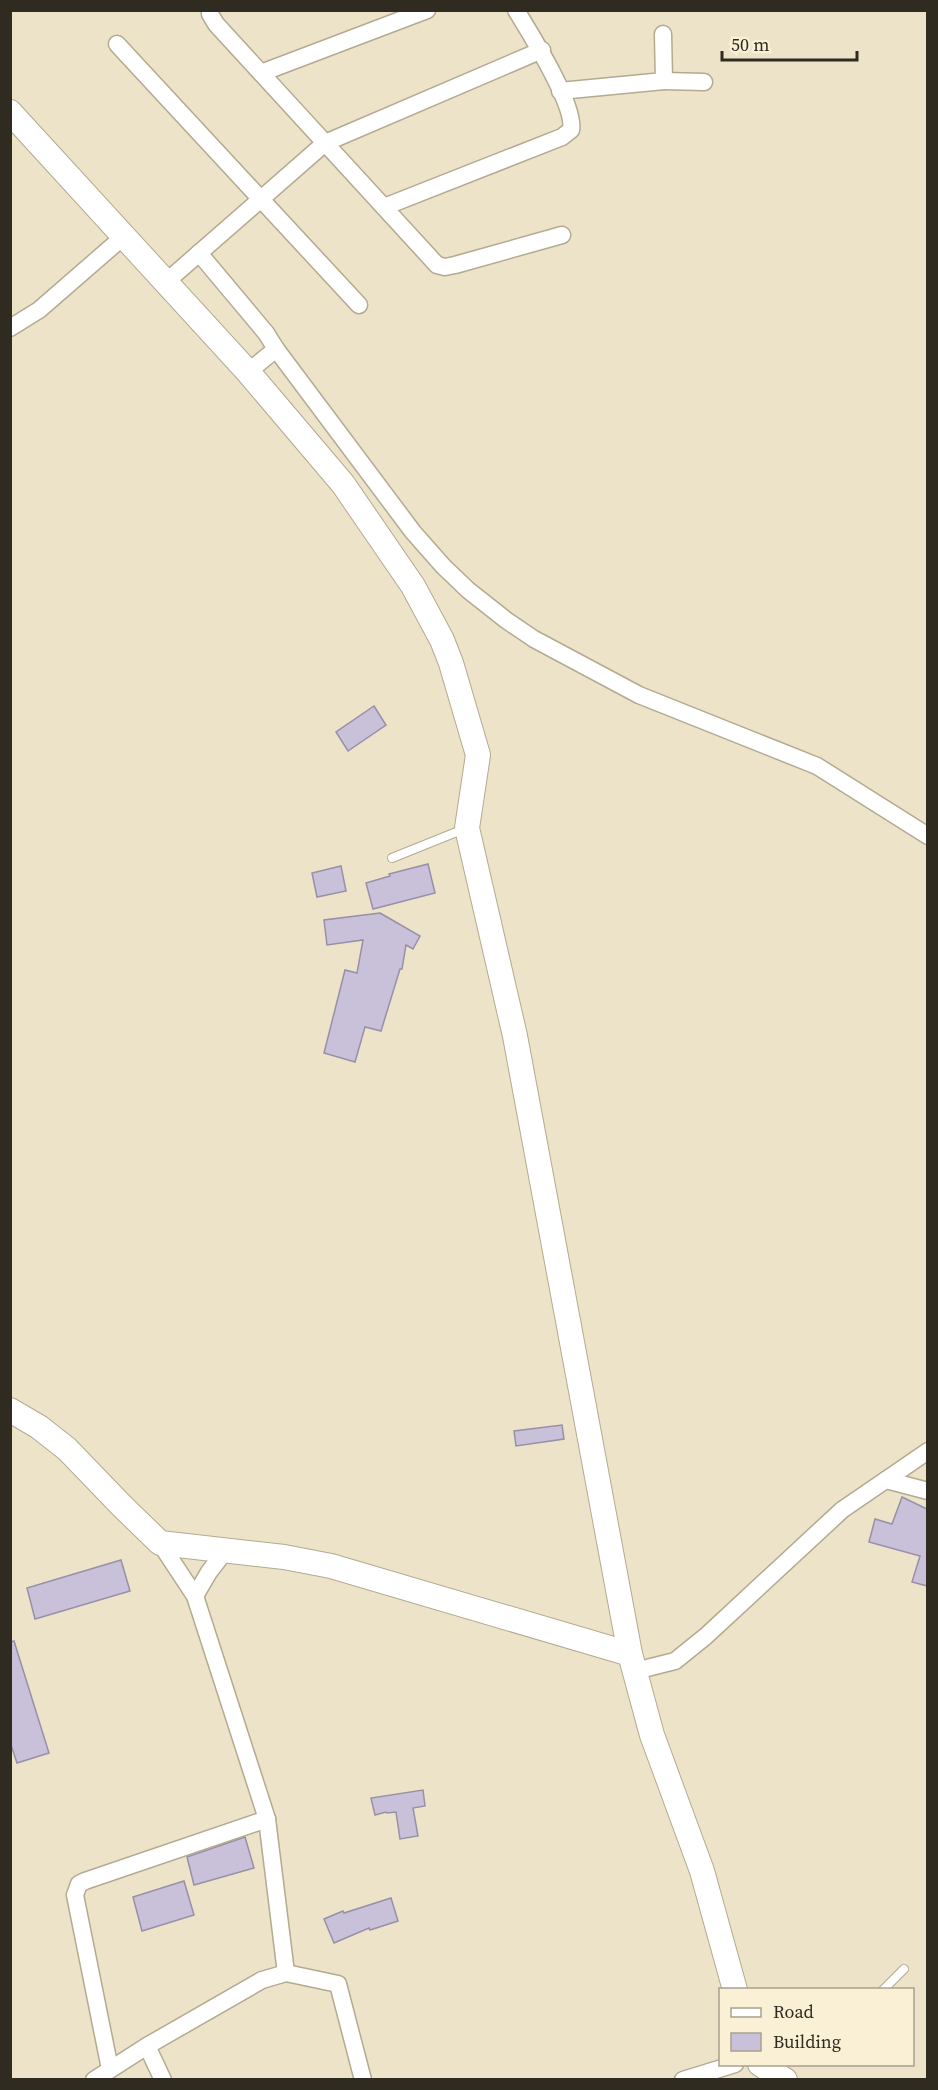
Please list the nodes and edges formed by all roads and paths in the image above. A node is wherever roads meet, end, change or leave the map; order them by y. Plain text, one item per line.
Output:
1 (210, 10) edge
2 (427, 10) edge
3 (516, 10) edge
4 (663, 34) dead end
5 (117, 44) dead end
6 (542, 50) junction
7 (261, 72) junction
8 (664, 81) junction
9 (704, 82) dead end
10 (560, 90) junction
11 (10, 112) edge
12 (325, 143) junction
13 (260, 198) junction
14 (384, 207) junction
15 (562, 235) dead end
16 (123, 237) junction
17 (199, 253) junction
18 (166, 282) junction
19 (359, 305) dead end
20 (10, 328) edge
21 (276, 349) junction
22 (248, 372) junction
23 (467, 828) junction
24 (927, 836) edge
25 (392, 858) dead end
26 (10, 1410) edge
27 (927, 1451) edge
28 (886, 1480) junction
29 (927, 1491) edge
30 (160, 1543) junction
31 (226, 1550) junction
32 (195, 1596) junction
33 (632, 1662) junction
34 (267, 1819) junction
35 (904, 1969) dead end
36 (286, 1972) junction
37 (735, 1988) edge
38 (884, 1988) edge
39 (147, 2046) junction
40 (728, 2066) edge
41 (763, 2066) edge
42 (110, 2069) junction
43 (94, 2079) edge
44 (163, 2079) edge
45 (363, 2079) edge
46 (683, 2079) edge
47 (785, 2079) edge

1 - 7 street
2 - 7 street
3 - 6 street
4 - 8 street
5 - 13 street
6 - 10 street
6 - 12 street
7 - 12 street
8 - 9 street
8 - 10 street
10 - 14 street
11 - 16 street
12 - 13 street
12 - 14 street
13 - 17 street
13 - 19 street
14 - 15 street
16 - 18 street
16 - 20 street
17 - 18 street
17 - 21 street
18 - 22 street
21 - 22 street
21 - 24 street
22 - 23 street
23 - 25 lane
23 - 33 street
26 - 30 street
27 - 28 street
28 - 29 street
28 - 33 street
30 - 31 street
30 - 32 street
31 - 32 street
31 - 33 street
32 - 34 street
33 - 37 street
34 - 36 street
34 - 42 street
35 - 38 lane
36 - 39 street
36 - 45 street
39 - 42 street
39 - 44 street
40 - 46 street
41 - 47 street
42 - 43 street

